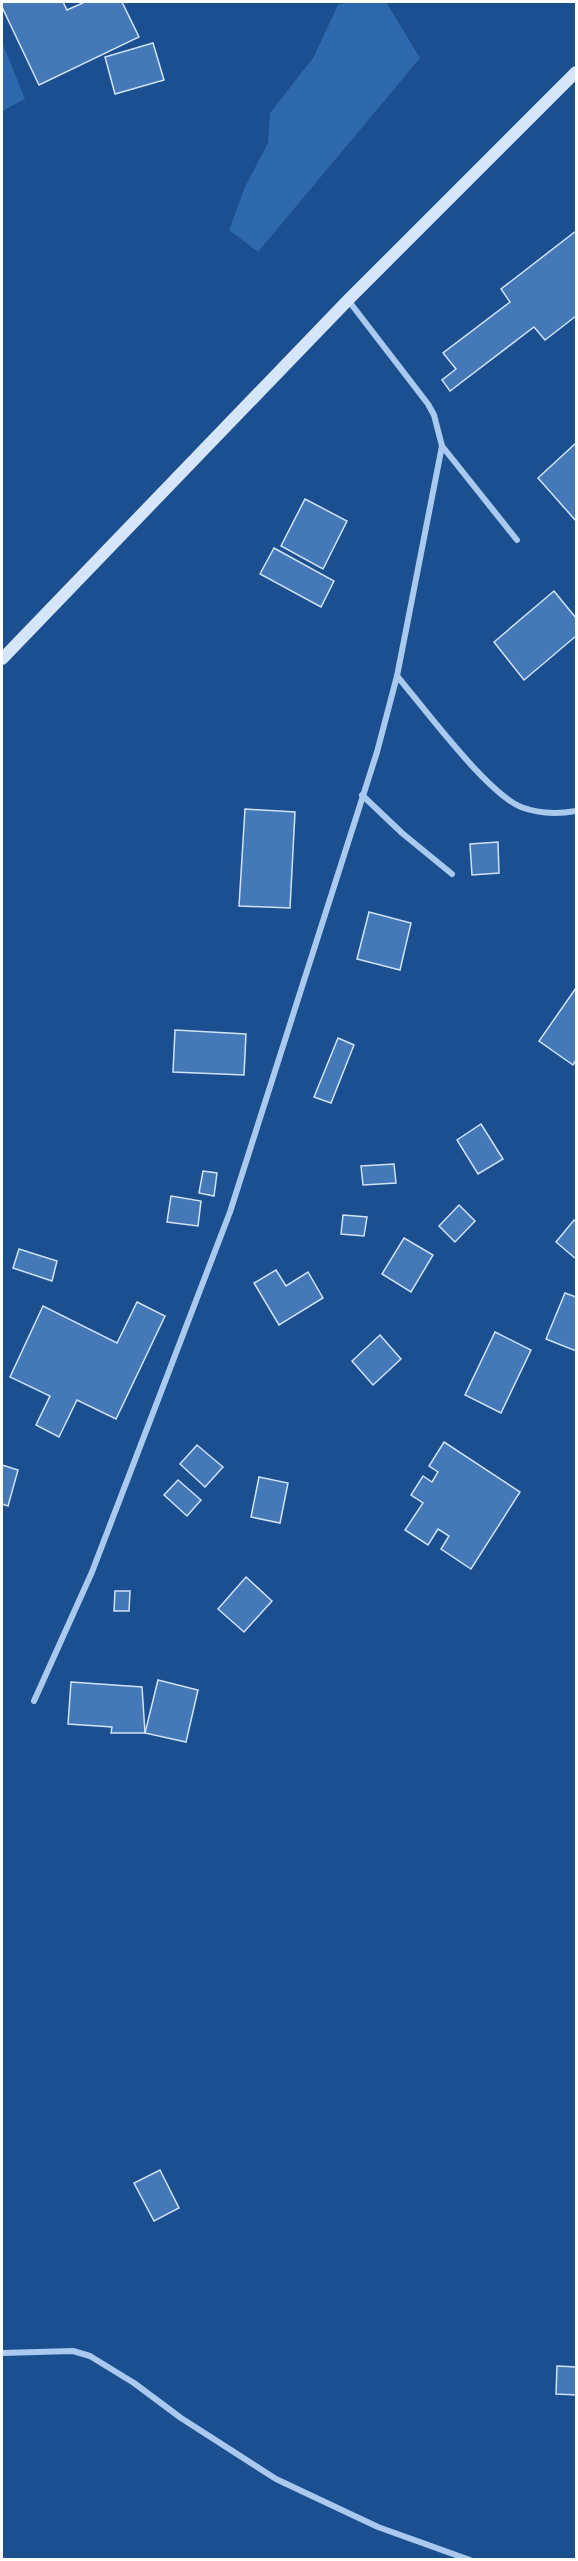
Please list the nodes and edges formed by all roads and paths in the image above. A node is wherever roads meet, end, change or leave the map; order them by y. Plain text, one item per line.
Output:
1 (576, 72) edge
2 (348, 300) junction
3 (442, 446) junction
4 (518, 540) dead end
5 (2, 659) edge
6 (397, 676) junction
7 (362, 795) junction
8 (576, 811) edge
9 (452, 874) dead end
10 (34, 1701) dead end
11 (2, 2353) edge
12 (470, 2559) edge

1 - 2 main road
2 - 3 street
2 - 5 main road
3 - 4 street
3 - 6 street
6 - 7 street
6 - 8 street
7 - 9 street
7 - 10 street
11 - 12 street

